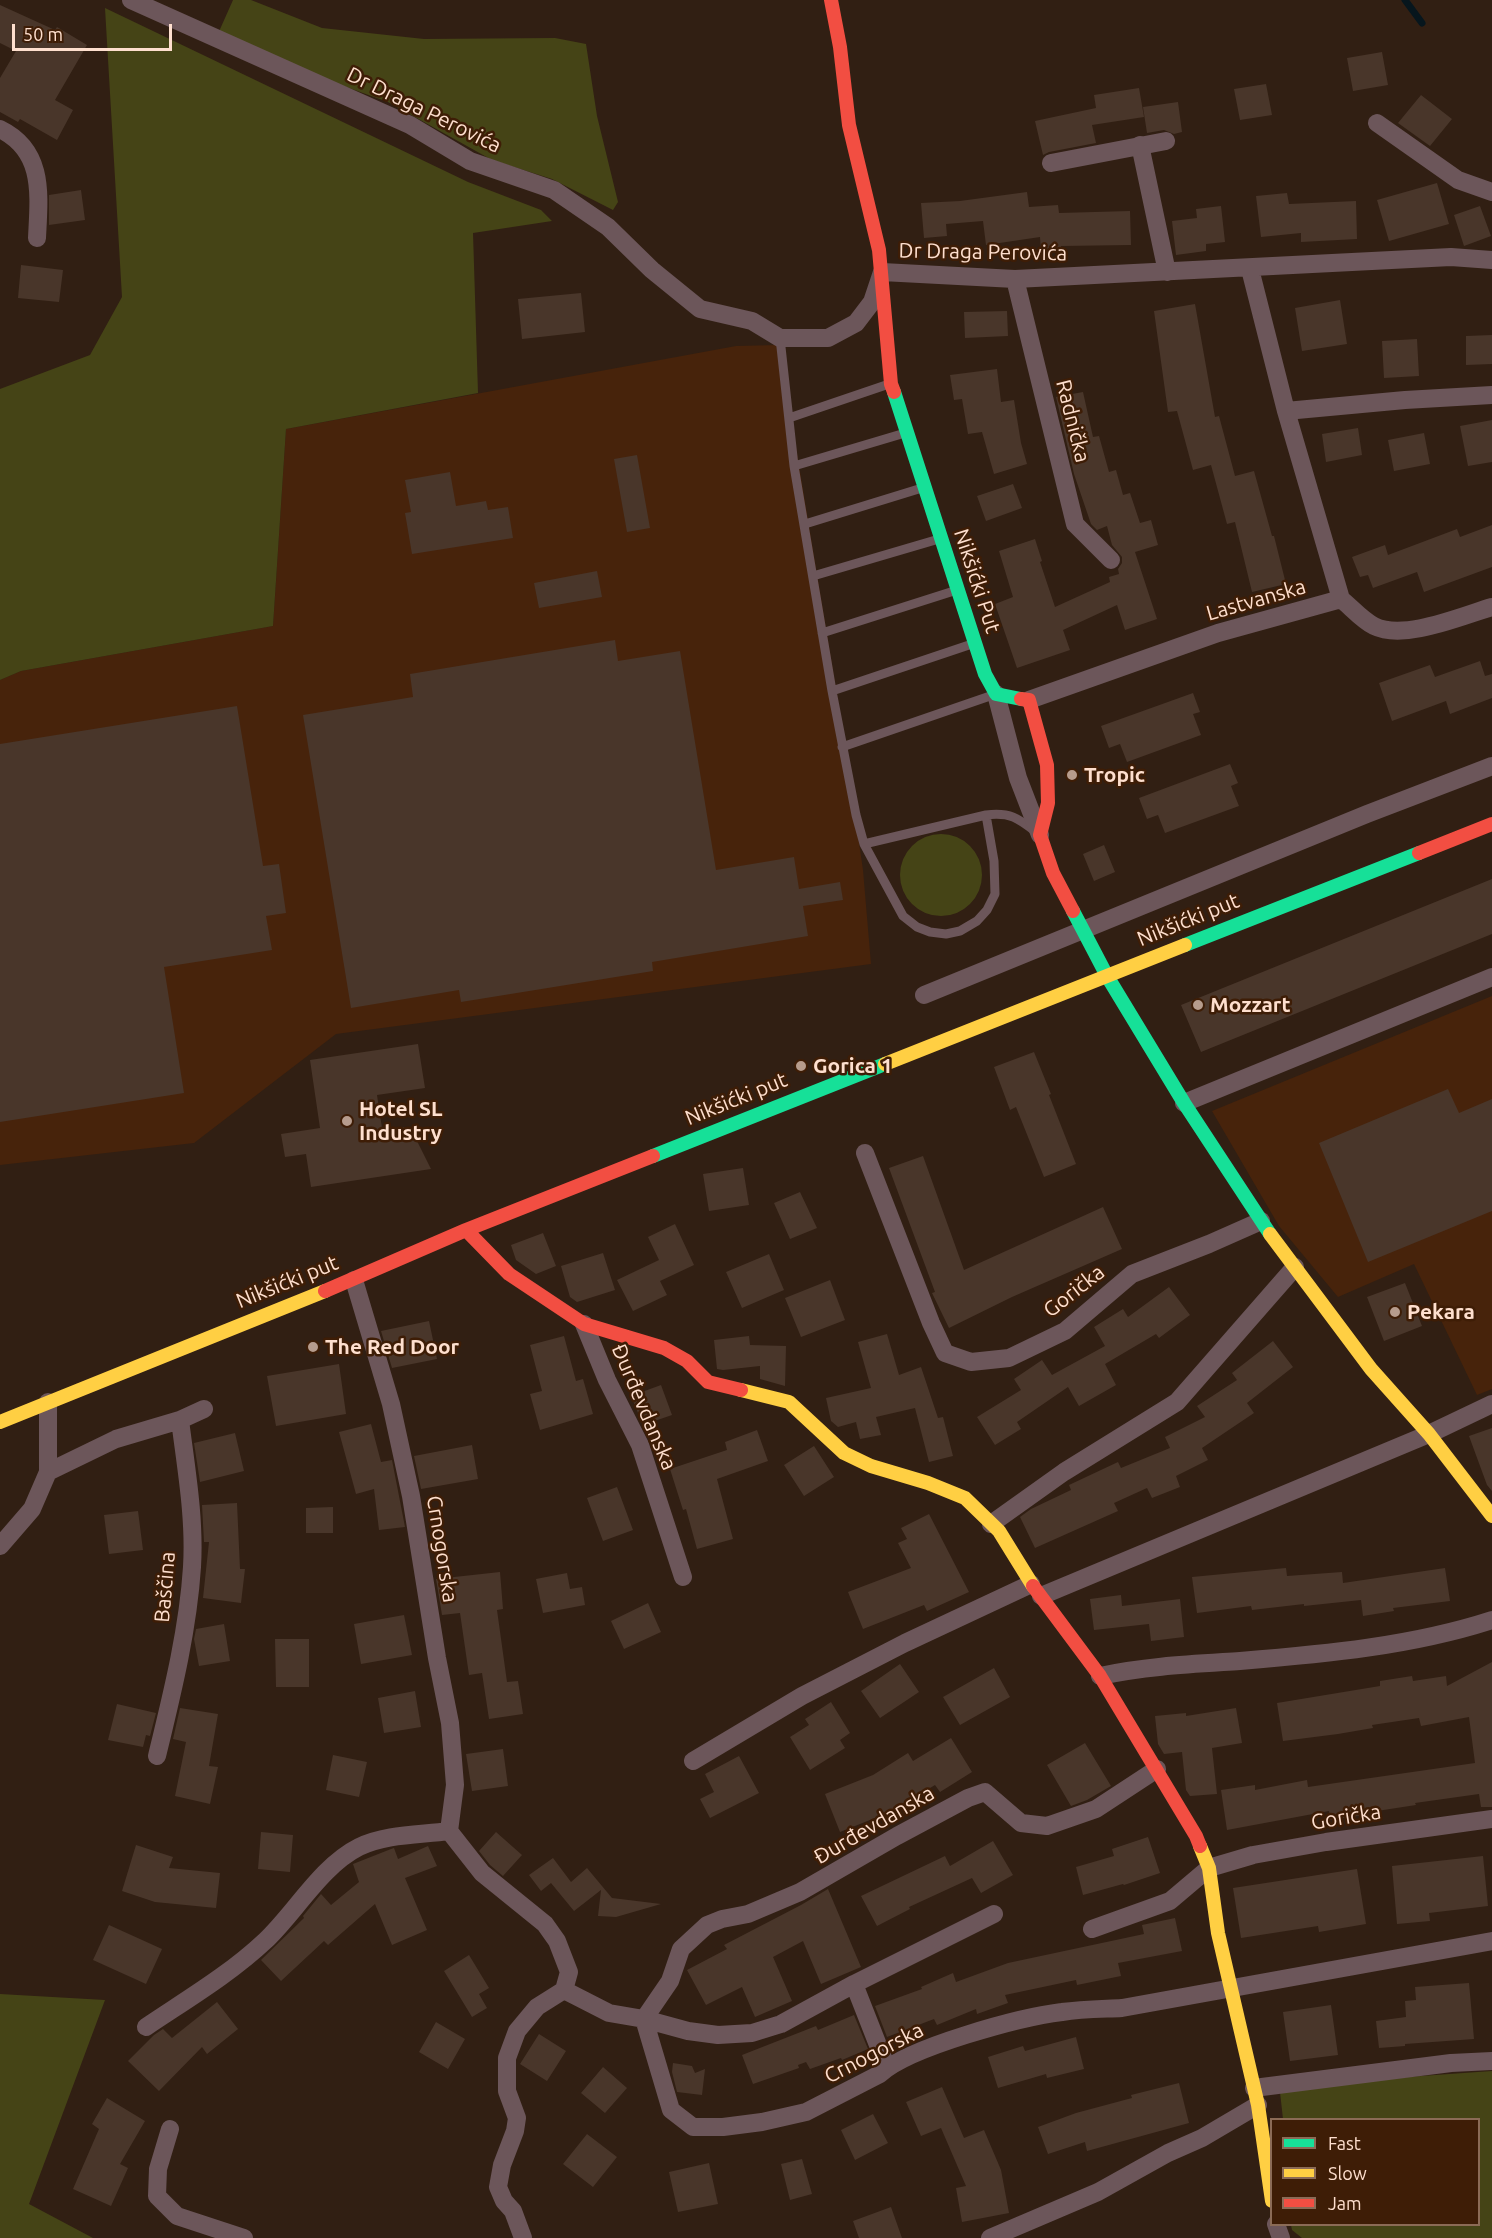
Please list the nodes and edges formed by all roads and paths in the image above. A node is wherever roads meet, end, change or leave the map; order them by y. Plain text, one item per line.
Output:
1 (131, 0) edge
2 (831, 0) edge
3 (1377, 123) dead end
4 (0, 129) edge
5 (1166, 141) dead end
6 (1140, 145) junction
7 (1051, 163) dead end
8 (1492, 192) edge
9 (37, 238) dead end
10 (1492, 260) edge
11 (1250, 269) junction
12 (882, 272) junction
13 (1167, 272) junction
14 (1015, 279) junction
15 (780, 338) junction
16 (891, 384) junction
17 (1492, 395) edge
18 (1286, 411) junction
19 (789, 418) junction
20 (908, 433) junction
21 (794, 466) junction
22 (924, 488) junction
23 (805, 524) junction
24 (942, 538) junction
25 (1111, 560) dead end
26 (813, 576) junction
27 (957, 590) junction
28 (1341, 599) junction
29 (1492, 607) edge
30 (822, 633) junction
31 (974, 643) junction
32 (832, 691) junction
33 (996, 694) junction
34 (1029, 700) junction
35 (842, 747) junction
36 (1492, 766) edge
37 (986, 815) junction
38 (1492, 824) edge
39 (1040, 835) junction
40 (864, 844) junction
41 (1083, 929) junction
42 (1107, 976) junction
43 (1492, 977) edge
44 (924, 994) dead end
45 (1184, 1102) junction
46 (865, 1153) dead end
47 (1261, 1221) junction
48 (466, 1230) junction
49 (1295, 1267) junction
50 (354, 1280) junction
51 (584, 1324) junction
52 (48, 1402) junction
53 (1492, 1404) edge
54 (204, 1409) dead end
55 (180, 1420) junction
56 (0, 1422) edge
57 (1429, 1434) junction
58 (48, 1472) junction
59 (1490, 1510) edge
60 (991, 1524) junction
61 (0, 1546) edge
62 (683, 1577) dead end
63 (1036, 1590) junction
64 (1492, 1620) edge
65 (1100, 1676) junction
66 (157, 1756) dead end
67 (693, 1761) dead end
68 (1158, 1769) junction
69 (1492, 1819) edge
70 (449, 1831) junction
71 (1209, 1868) junction
72 (994, 1914) dead end
73 (1092, 1929) dead end
74 (1492, 1941) edge
75 (854, 1984) junction
76 (1232, 1988) junction
77 (564, 1990) junction
78 (644, 2019) junction
79 (146, 2027) dead end
80 (1492, 2061) edge
81 (887, 2068) junction
82 (1256, 2097) junction
83 (170, 2129) dead end
84 (1270, 2188) edge
85 (243, 2238) edge
86 (523, 2238) edge
87 (990, 2238) edge

1 - 15 street, Dr Draga Perovića
2 - 12 street, Nikšićki Put
3 - 8 street
4 - 9 street
5 - 6 street
6 - 7 street
6 - 13 street
10 - 11 street, Dr Draga Perovića
11 - 13 street, Dr Draga Perovića
11 - 18 street
12 - 14 street, Dr Draga Perovića
12 - 15 street, Dr Draga Perovića
12 - 16 street, Nikšićki Put
13 - 14 street, Dr Draga Perovića
14 - 25 street, Radnička
15 - 19 lane
16 - 19 lane
16 - 20 street, Nikšićki Put
17 - 18 street
18 - 28 street
19 - 21 lane
20 - 21 lane
20 - 22 street, Nikšićki Put
21 - 23 lane
22 - 23 lane
22 - 24 street, Nikšićki Put
23 - 26 lane
24 - 26 lane
24 - 27 street, Nikšićki Put
26 - 30 lane
27 - 30 lane
27 - 31 street, Nikšićki Put
28 - 29 street
28 - 34 street, Lastvanska
30 - 32 lane
31 - 32 lane
31 - 33 street, Nikšićki Put
32 - 35 lane
33 - 34 street
33 - 35 lane
33 - 39 street
34 - 39 street
35 - 40 lane
36 - 41 street, Nikšićki put
37 - 39 lane
37 - 40 lane
37 - 40 lane
38 - 42 street, Nikšićki put
39 - 41 street
41 - 42 street
41 - 44 street, Nikšićki put
42 - 45 street
42 - 48 street, Nikšićki put
43 - 45 street
45 - 47 street
46 - 47 street, Gorička
47 - 49 street
48 - 50 street, Nikšićki put
48 - 51 street, Đurđevdanska
49 - 57 street
49 - 60 street
50 - 52 street, Nikšićki put
50 - 70 street, Crnogorska
51 - 60 street, Đurđevdanska
51 - 62 street, Đurđevdanska
52 - 56 street, Nikšićki put
52 - 58 street
53 - 57 street
54 - 55 street
55 - 58 street
55 - 66 street, Baščina
57 - 59 street
57 - 63 street
58 - 61 street
60 - 63 street, Đurđevdanska
63 - 65 street, Đurđevdanska
63 - 67 street
64 - 65 street
65 - 68 street, Đurđevdanska
68 - 71 street, Đurđevdanska
68 - 78 street, Đurđevdanska
69 - 71 street, Gorička
70 - 77 street
70 - 79 street
71 - 73 street
71 - 76 street, Đurđevdanska
72 - 75 street
74 - 76 street
75 - 78 street
75 - 81 street
76 - 81 street, Crnogorska
76 - 82 street, Đurđevdanska
77 - 78 street
77 - 86 street
78 - 81 street, Crnogorska
80 - 82 street
82 - 84 street, Đurđevdanska
82 - 87 street
83 - 85 street

